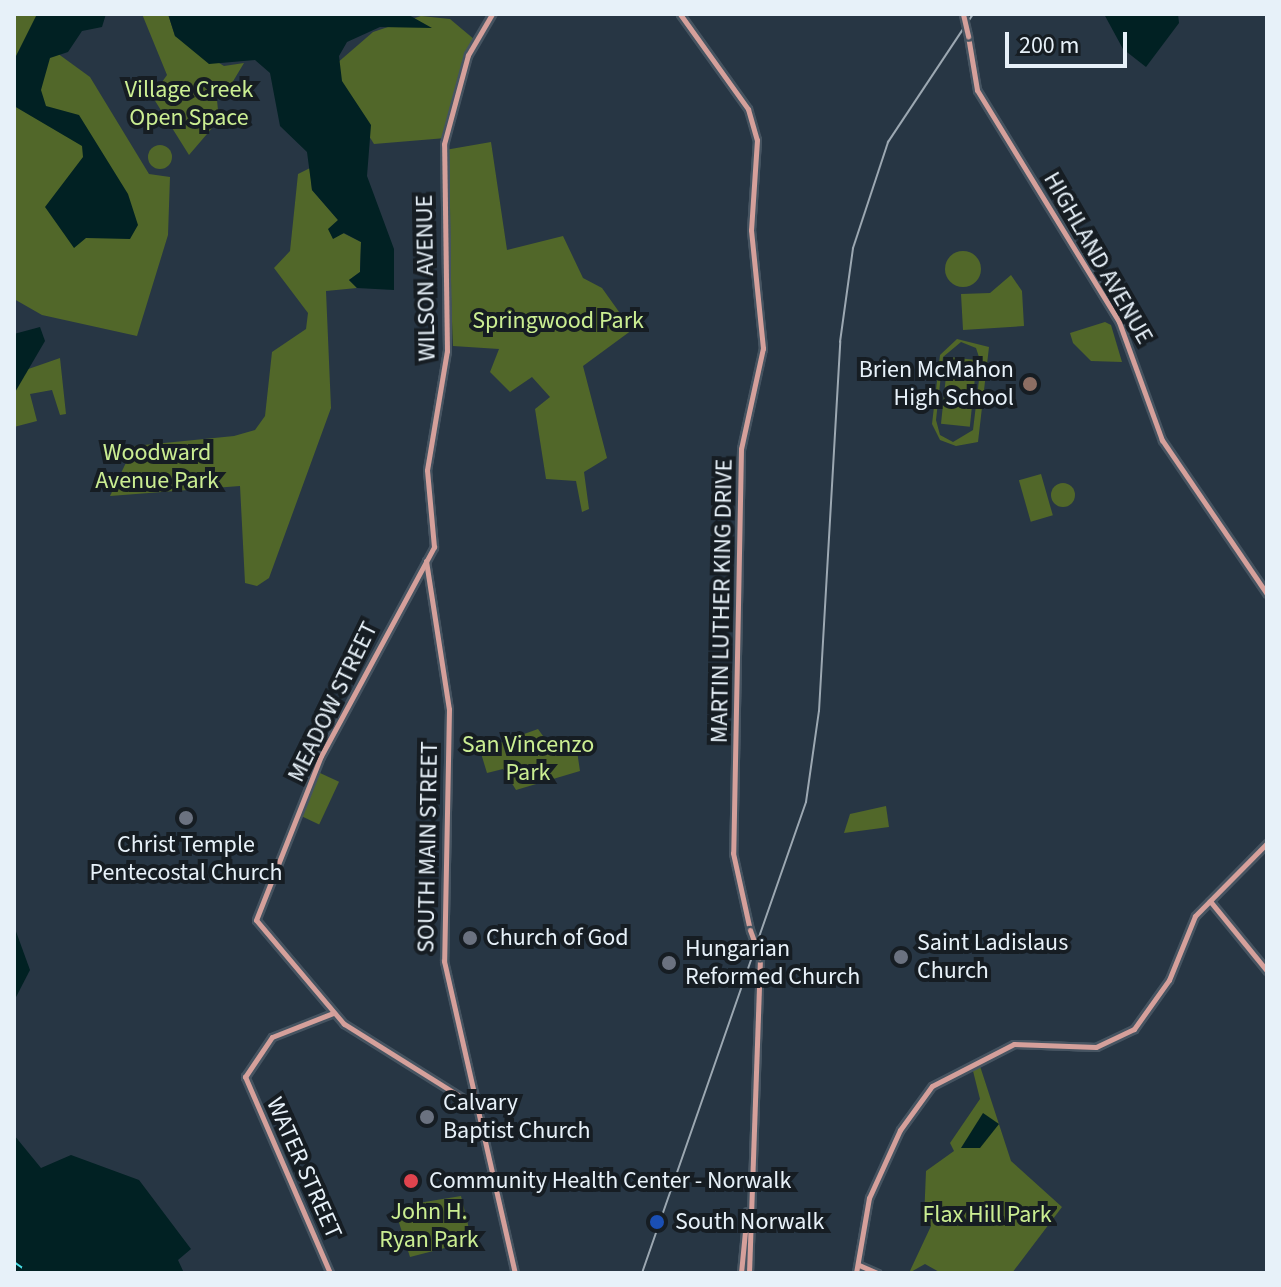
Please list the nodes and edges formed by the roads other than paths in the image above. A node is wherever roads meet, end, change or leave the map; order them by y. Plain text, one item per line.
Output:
1 (492, 14) edge
2 (680, 14) edge
3 (963, 14) edge
4 (433, 550) joint
5 (426, 560) junction
6 (1267, 594) edge
7 (1267, 843) edge
8 (1210, 901) junction
9 (1267, 971) edge
10 (333, 1013) junction
11 (477, 1107) junction
12 (859, 1265) junction
13 (743, 1272) edge
14 (330, 1273) edge
15 (515, 1273) edge
16 (856, 1273) edge
17 (877, 1273) edge

1 - 4 main road, WILSON AVENUE
2 - 13 main road, MARTIN LUTHER KING DRIVE, bridge
3 - 6 main road, HIGHLAND AVENUE, bridge
4 - 5 main road, MEADOW STREET
5 - 10 main road, MEADOW STREET
5 - 11 main road, SOUTH MAIN STREET
7 - 8 main road
8 - 9 main road
8 - 12 main road
10 - 11 main road
10 - 14 main road, WATER STREET
11 - 15 main road, SOUTH MAIN STREET
12 - 16 main road
12 - 17 main road

